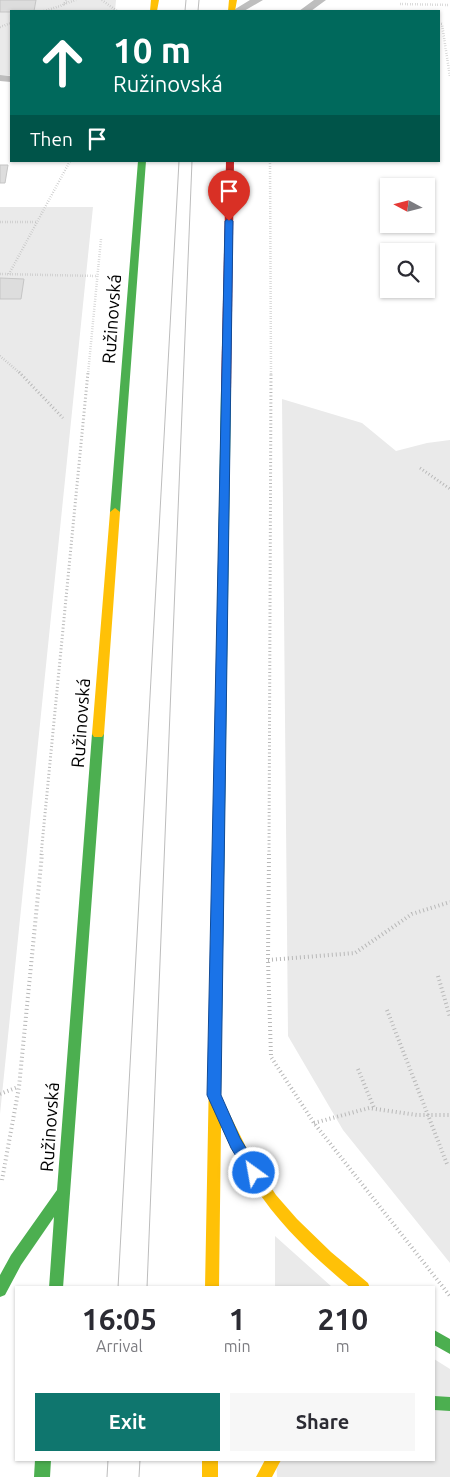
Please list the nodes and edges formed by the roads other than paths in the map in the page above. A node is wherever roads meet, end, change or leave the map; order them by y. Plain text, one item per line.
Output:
1 (258, 0) edge
2 (322, 0) edge
3 (239, 10) edge
4 (306, 10) edge
5 (142, 162) edge
6 (230, 162) edge
7 (214, 1095) junction
8 (63, 1193) junction
9 (56, 1286) edge
10 (212, 1286) edge
11 (361, 1286) edge
12 (0, 1290) edge
13 (435, 1338) edge
14 (450, 1347) edge
15 (435, 1403) edge
16 (450, 1404) edge
17 (43, 1461) edge
18 (210, 1461) edge
19 (272, 1461) edge
20 (42, 1477) edge
21 (210, 1477) edge
22 (264, 1477) edge

1 - 3 lane
2 - 4 lane
5 - 8 street, Ružinovská
6 - 7 street
7 - 10 street
7 - 11 street
8 - 9 street, Ružinovská
8 - 12 street
13 - 14 street
15 - 16 street
17 - 20 street
18 - 21 street
19 - 22 street

